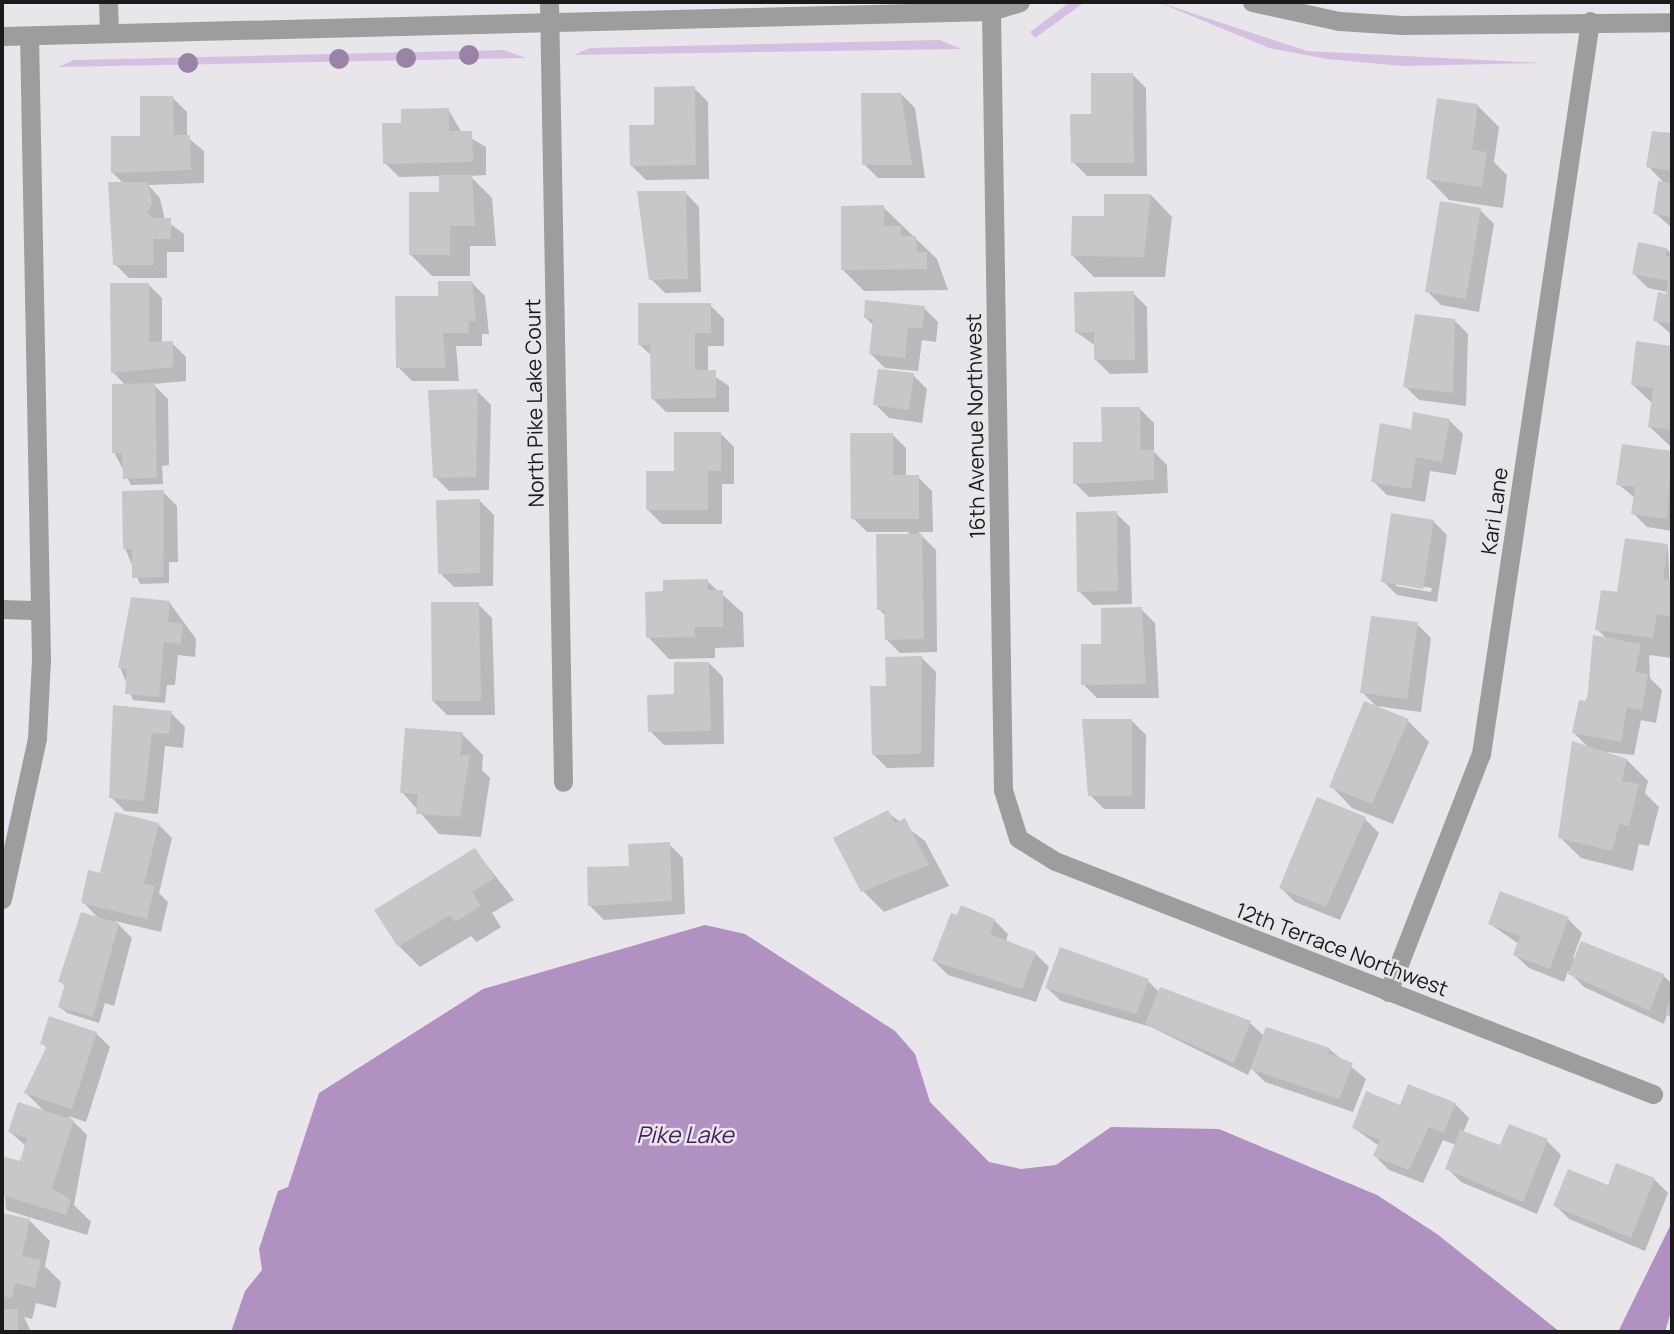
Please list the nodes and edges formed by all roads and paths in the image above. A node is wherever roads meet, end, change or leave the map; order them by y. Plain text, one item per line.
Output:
1 (108, 2) edge
2 (549, 2) edge
3 (1020, 2) edge
4 (1252, 2) edge
5 (991, 12) junction
6 (1590, 21) junction
7 (1672, 22) edge
8 (550, 24) junction
9 (109, 33) junction
10 (2, 36) edge
11 (29, 36) junction
12 (2, 609) edge
13 (39, 610) junction
14 (564, 782) dead end
15 (1018, 838) joint
16 (2, 899) edge
17 (1388, 992) junction
18 (1653, 1094) dead end

1 - 9 street
2 - 8 street, North Pike Lake Court
3 - 5 street
4 - 6 street
5 - 8 street
5 - 15 street, 16th Avenue Northwest
6 - 7 street
6 - 17 street, Kari Lane
8 - 9 street
8 - 14 street, North Pike Lake Court
9 - 11 street
10 - 11 street
11 - 13 street
12 - 13 street
13 - 16 street
15 - 17 street, 12th Terrace Northwest
17 - 18 street, 12th Terrace Northwest

